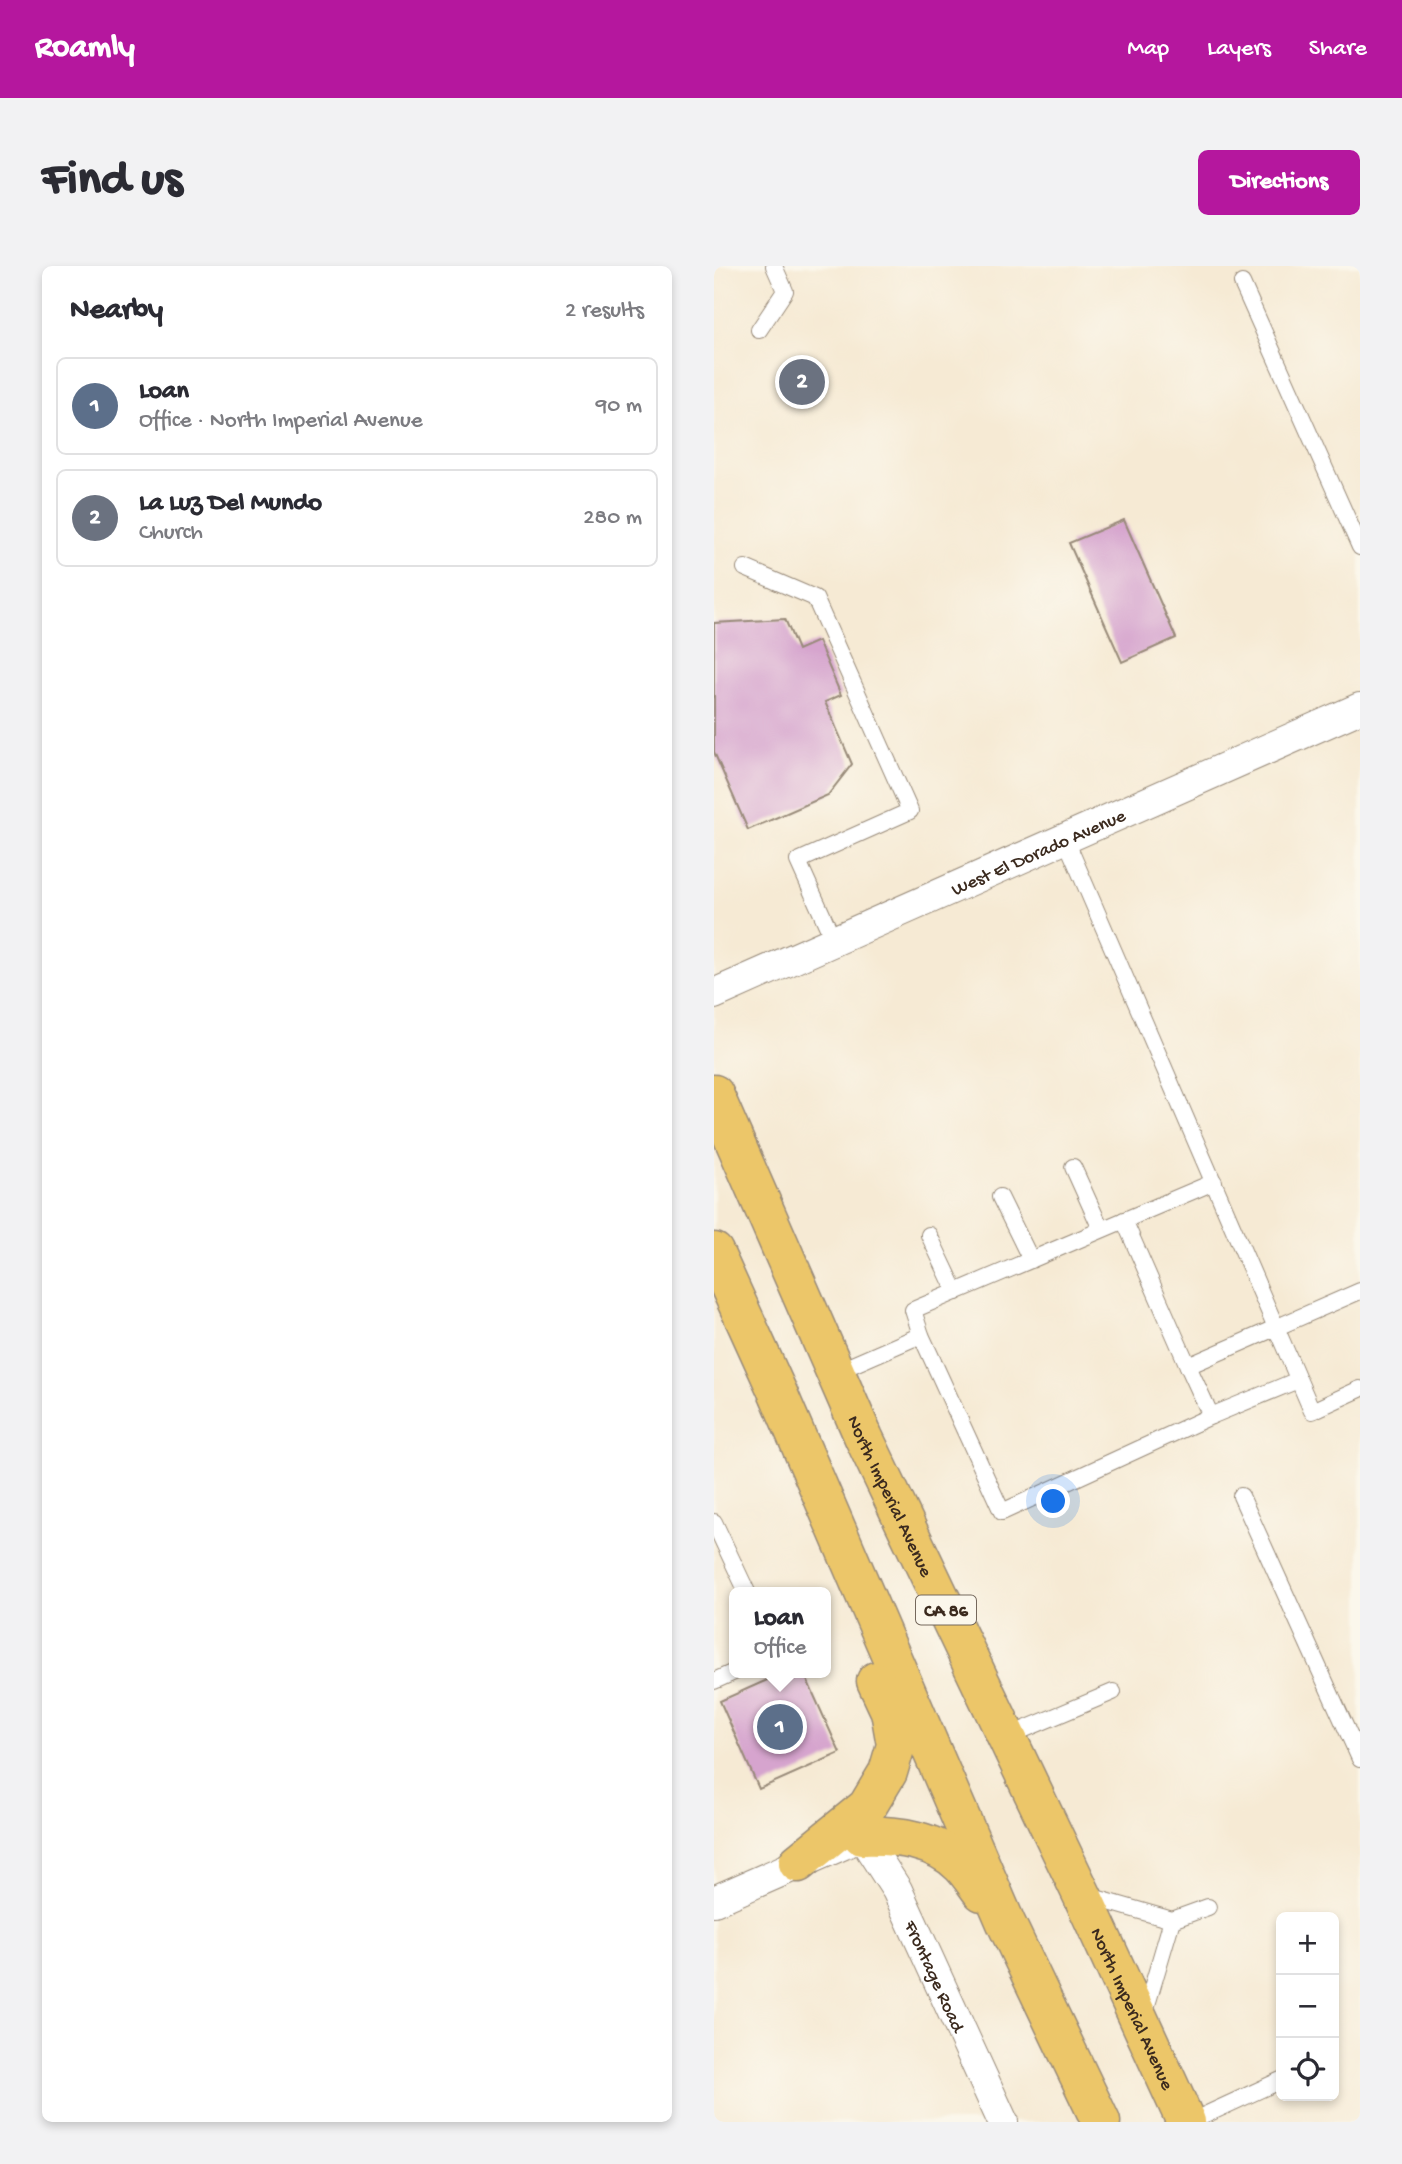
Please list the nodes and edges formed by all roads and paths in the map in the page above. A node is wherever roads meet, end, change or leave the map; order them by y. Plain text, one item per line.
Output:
1 (774, 266) edge
2 (1242, 283) dead end
3 (759, 330) dead end
4 (1360, 547) edge
5 (745, 568) dead end
6 (1360, 708) edge
7 (1065, 838) junction
8 (834, 941) junction
9 (714, 994) edge
10 (714, 1094) edge
11 (1073, 1167) dead end
12 (1214, 1182) junction
13 (1000, 1197) dead end
14 (1124, 1220) junction
15 (1101, 1229) junction
16 (929, 1235) dead end
17 (714, 1252) edge
18 (1031, 1260) junction
19 (1360, 1291) edge
20 (956, 1292) junction
21 (1277, 1328) junction
22 (920, 1335) junction
23 (1188, 1366) junction
24 (836, 1372) junction
25 (1298, 1380) junction
26 (1360, 1389) edge
27 (778, 1393) junction
28 (1211, 1416) junction
29 (1241, 1496) dead end
30 (714, 1522) edge
31 (745, 1587) edge
32 (1113, 1692) dead end
33 (1006, 1737) junction
34 (1360, 1759) edge
35 (862, 1836) junction
36 (799, 1863) junction
37 (1082, 1895) junction
38 (714, 1901) edge
39 (1208, 1907) dead end
40 (1172, 1920) junction
41 (1006, 1923) junction
42 (1142, 2024) junction
43 (1276, 2082) edge
44 (1003, 2122) edge
45 (1101, 2122) edge
46 (1188, 2122) edge

1 - 3 lane
2 - 4 lane
5 - 8 lane
6 - 7 street, West El Dorado Avenue
7 - 8 street, West El Dorado Avenue
7 - 12 lane
8 - 9 street, West El Dorado Avenue
10 - 24 highway, North Imperial Avenue / CA 86
11 - 15 lane
12 - 14 lane
12 - 21 lane
13 - 18 lane
14 - 15 lane
14 - 23 lane
15 - 18 lane
16 - 20 lane
17 - 27 highway
18 - 20 lane
19 - 21 lane
20 - 22 lane
21 - 23 lane
21 - 25 lane
22 - 24 lane
22 - 28 lane
23 - 28 lane
24 - 33 highway, North Imperial Avenue / CA 86
25 - 26 lane
25 - 28 lane
27 - 36 highway
27 - 41 highway
29 - 34 lane
30 - 31 lane
32 - 33 lane
33 - 37 highway, North Imperial Avenue / CA 86
35 - 36 street
35 - 41 highway
35 - 44 street, Frontage Road
36 - 38 street
37 - 40 lane
37 - 42 highway, North Imperial Avenue / CA 86
39 - 40 lane
40 - 42 lane
41 - 45 highway
42 - 46 highway, North Imperial Avenue / CA 86
43 - 46 lane

